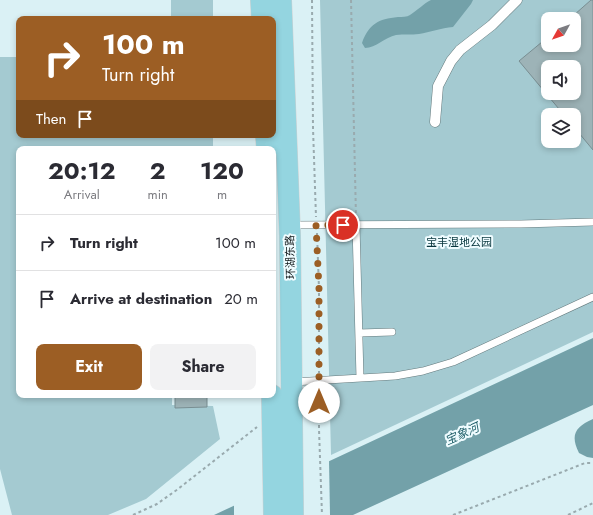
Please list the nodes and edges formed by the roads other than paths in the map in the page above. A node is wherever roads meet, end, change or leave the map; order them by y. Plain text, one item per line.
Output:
1 (261, 0) edge
2 (281, 0) edge
3 (517, 0) edge
4 (262, 16) edge
5 (435, 122) dead end
6 (593, 222) edge
7 (290, 225) junction
8 (356, 225) junction
9 (593, 297) edge
10 (392, 332) dead end
11 (359, 333) junction
12 (360, 378) junction
13 (292, 382) junction
14 (272, 405) edge
15 (274, 515) edge
16 (293, 515) edge

1 - 4 main road
2 - 7 main road, 环湖东路
3 - 5 street
6 - 8 lane
7 - 8 lane
7 - 13 main road, 环湖东路
8 - 11 lane
9 - 12 lane
10 - 11 lane
11 - 12 lane
12 - 13 lane
13 - 16 main road, 环湖东路
14 - 15 main road

